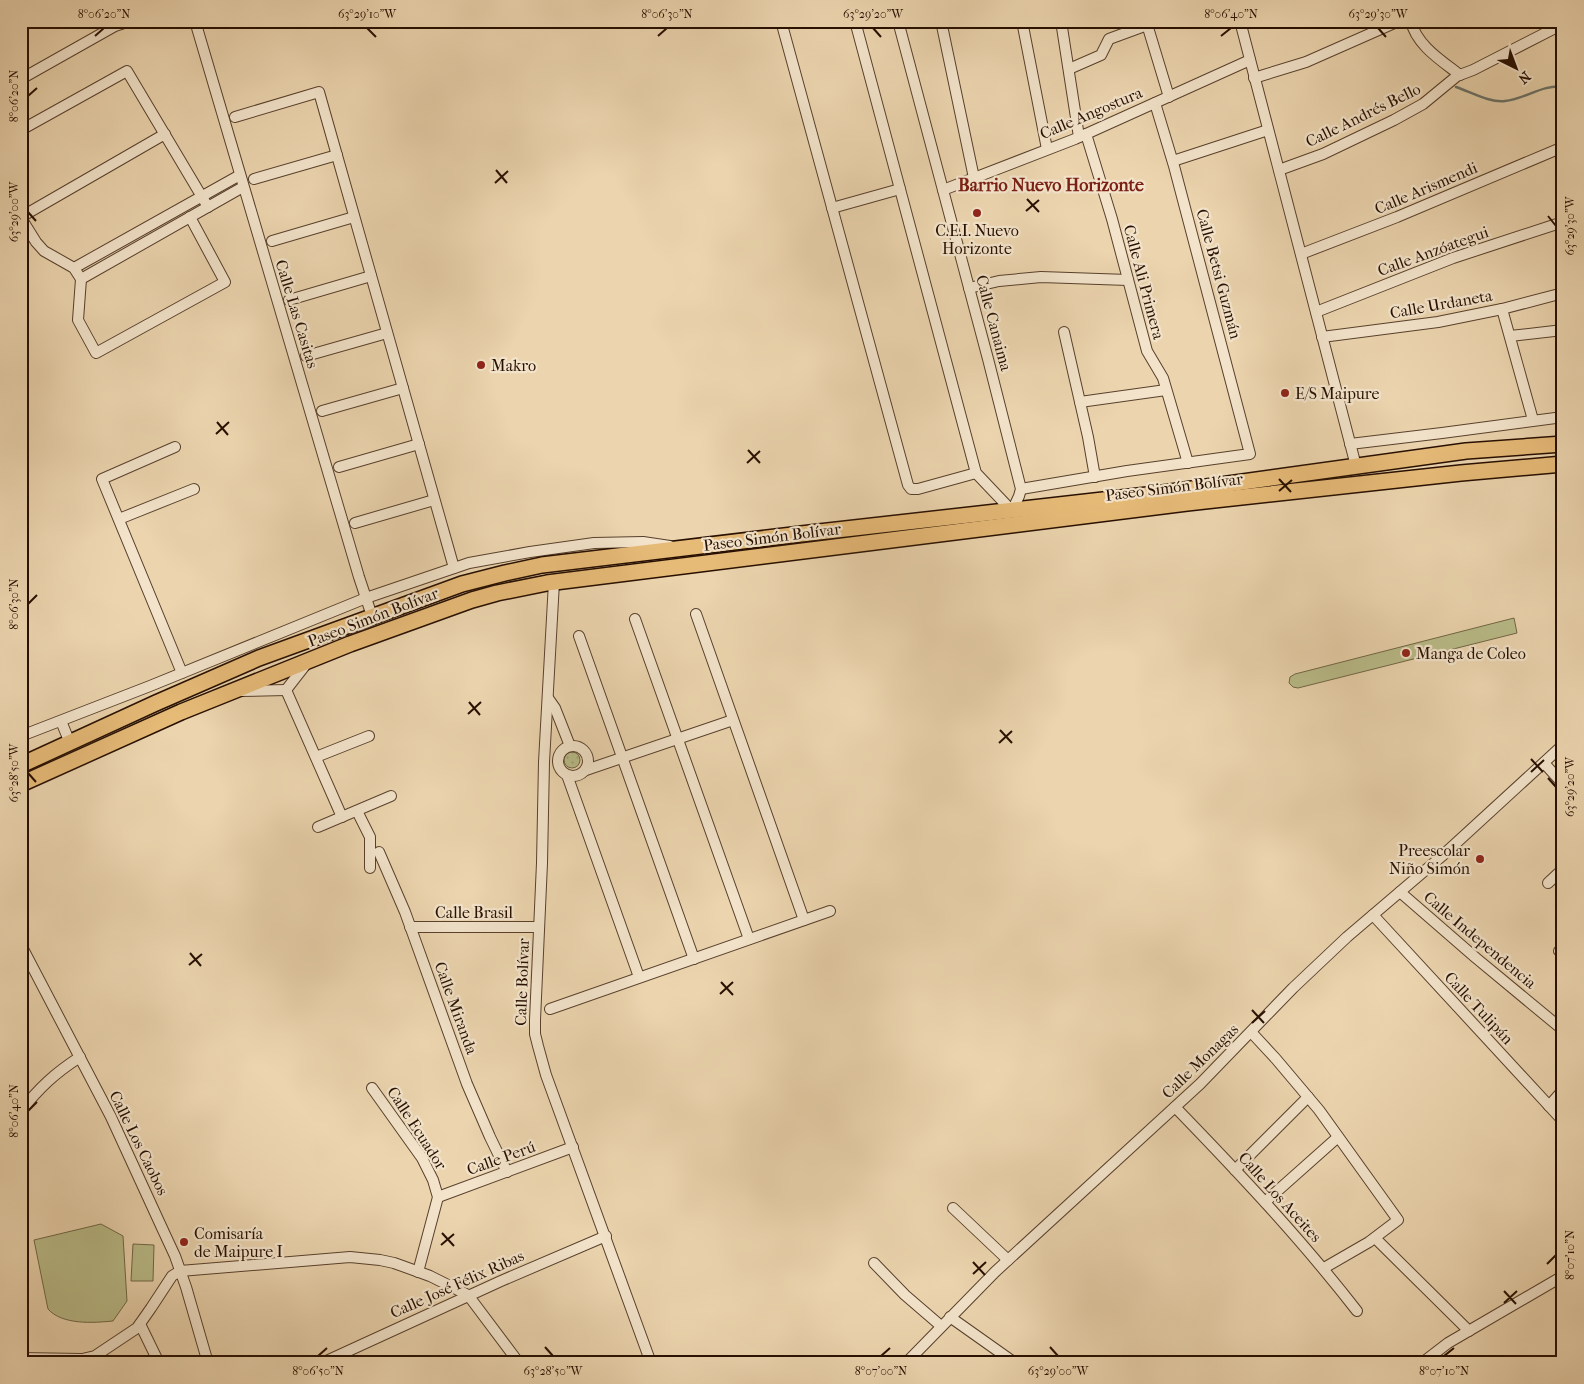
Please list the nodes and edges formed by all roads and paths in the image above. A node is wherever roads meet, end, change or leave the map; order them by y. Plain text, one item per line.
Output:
1 (130, 21) edge
2 (195, 21) edge
3 (781, 21) edge
4 (855, 21) edge
5 (898, 21) edge
6 (942, 21) edge
7 (1022, 21) edge
8 (1061, 21) edge
9 (1240, 21) edge
10 (1399, 21) edge
11 (1411, 21) edge
12 (1150, 22) edge
13 (115, 24) edge
14 (1563, 24) edge
15 (1250, 60) junction
16 (1069, 68) junction
17 (1460, 75) junction
18 (1254, 78) junction
19 (21, 79) edge
20 (1169, 97) junction
21 (1155, 102) junction
22 (235, 117) dead end
23 (21, 130) edge
24 (1268, 130) junction
25 (165, 134) junction
26 (1082, 135) junction
27 (1563, 147) edge
28 (1047, 149) junction
29 (337, 155) junction
30 (1173, 161) junction
31 (1279, 170) junction
32 (240, 175) junction
33 (974, 178) junction
34 (254, 179) dead end
35 (243, 187) junction
36 (900, 189) junction
37 (942, 190) junction
38 (201, 196) junction
39 (208, 207) junction
40 (832, 208) junction
41 (21, 217) edge
42 (190, 217) junction
43 (354, 217) junction
44 (1563, 222) edge
45 (272, 241) dead end
46 (1300, 254) junction
47 (74, 268) junction
48 (371, 276) junction
49 (81, 279) junction
50 (1128, 280) junction
51 (969, 288) junction
52 (1563, 293) edge
53 (289, 300) dead end
54 (1502, 309) junction
55 (1316, 312) junction
56 (1563, 330) edge
57 (1064, 332) dead end
58 (387, 333) junction
59 (1510, 336) junction
60 (1322, 337) junction
61 (306, 356) dead end
62 (403, 388) junction
63 (1166, 390) junction
64 (1080, 402) junction
65 (322, 411) dead end
66 (1563, 417) edge
67 (1533, 420) junction
68 (418, 444) junction
69 (1350, 444) junction
70 (1563, 444) edge
71 (175, 447) dead end
72 (1188, 463) junction
73 (1563, 464) edge
74 (1356, 466) junction
75 (339, 467) dead end
76 (976, 473) junction
77 (1095, 476) junction
78 (1021, 488) junction
79 (194, 489) dead end
80 (434, 500) junction
81 (1012, 518) junction
82 (119, 519) junction
83 (355, 523) dead end
84 (681, 548) junction
85 (554, 564) junction
86 (454, 568) junction
87 (554, 582) junction
88 (366, 598) junction
89 (696, 614) dead end
90 (372, 616) junction
91 (635, 619) dead end
92 (579, 636) dead end
93 (308, 660) junction
94 (182, 673) junction
95 (286, 690) junction
96 (229, 692) junction
97 (548, 698) junction
98 (733, 720) junction
99 (61, 721) junction
100 (21, 736) edge
101 (369, 736) dead end
102 (70, 743) junction
103 (1563, 745) edge
104 (570, 746) junction
105 (316, 758) junction
106 (1544, 762) junction
107 (21, 765) edge
108 (586, 770) junction
109 (567, 775) junction
110 (21, 784) edge
111 (1563, 784) edge
112 (391, 796) dead end
113 (357, 811) junction
114 (342, 817) junction
115 (318, 827) dead end
116 (379, 852) dead end
117 (370, 868) dead end
118 (1563, 869) edge
119 (1548, 883) dead end
120 (1400, 892) junction
121 (830, 911) dead end
122 (1372, 916) junction
123 (804, 920) junction
124 (410, 927) junction
125 (539, 927) junction
126 (749, 939) junction
127 (21, 945) edge
128 (694, 958) junction
129 (639, 978) junction
130 (550, 1009) dead end
131 (1563, 1030) edge
132 (1251, 1032) junction
133 (80, 1057) junction
134 (372, 1088) dead end
135 (1563, 1090) edge
136 (1308, 1097) junction
137 (1549, 1106) junction
138 (1174, 1107) junction
139 (21, 1111) edge
140 (1563, 1121) edge
141 (1338, 1137) junction
142 (573, 1147) junction
143 (1235, 1170) junction
144 (507, 1172) junction
145 (438, 1197) junction
146 (1266, 1202) junction
147 (953, 1208) dead end
148 (606, 1236) junction
149 (1375, 1238) junction
150 (1008, 1260) junction
151 (874, 1263) dead end
152 (1324, 1268) junction
153 (180, 1271) junction
154 (418, 1272) junction
155 (1563, 1276) edge
156 (468, 1296) junction
157 (1357, 1311) dead end
158 (950, 1317) junction
159 (140, 1324) junction
160 (941, 1326) junction
161 (1468, 1331) junction
162 (21, 1358) edge
163 (159, 1363) edge
164 (208, 1363) edge
165 (322, 1363) edge
166 (519, 1363) edge
167 (651, 1363) edge
168 (906, 1363) edge
169 (1015, 1363) edge
170 (1422, 1363) edge

1 - 13 street
2 - 32 street, Calle Las Casitas
3 - 40 street
4 - 36 street
5 - 37 street, Calle Canaima
6 - 33 street
7 - 28 street
8 - 16 street, Calle Ali Primera
9 - 15 street
10 - 18 street
11 - 17 street
12 - 16 street
12 - 20 street
13 - 19 street
14 - 17 street, Calle Andrés Bello
15 - 18 street
15 - 20 street, Calle Angostura
16 - 26 street, Calle Ali Primera
17 - 31 street, Calle Andrés Bello
18 - 24 street
20 - 21 street, Calle Angostura
21 - 26 street, Calle Angostura
21 - 30 street, Calle Betsi Guzmán
22 - 29 street
23 - 25 street
24 - 30 street
24 - 31 street
25 - 38 street
25 - 41 street
26 - 28 street, Calle Angostura
26 - 50 street, Calle Ali Primera
27 - 46 street, Calle Arismendi
28 - 33 street, Calle Angostura
29 - 34 street
29 - 43 street
30 - 72 street, Calle Betsi Guzmán
31 - 46 street
32 - 35 street, Calle Las Casitas
32 - 38 street
33 - 37 street, Calle Angostura
35 - 39 street
35 - 88 street, Calle Las Casitas
36 - 40 street
36 - 76 street
37 - 51 street, Calle Canaima
38 - 39 street
38 - 47 street
39 - 42 street
40 - 76 street
41 - 47 street
42 - 49 street
42 - 49 street
43 - 45 street
43 - 48 street
44 - 55 street, Calle Anzóategui
46 - 55 street
47 - 49 street
48 - 53 street
48 - 58 street
50 - 51 street
50 - 63 street, Calle Ali Primera
51 - 78 street, Calle Canaima
52 - 54 street, Calle Urdaneta
54 - 59 street
54 - 60 street, Calle Urdaneta
55 - 60 street
56 - 59 street
57 - 64 street
58 - 61 street
58 - 62 street
59 - 67 street
60 - 69 street
62 - 65 street
62 - 68 street
63 - 64 street
63 - 72 street, Calle Ali Primera
64 - 77 street
66 - 67 street
67 - 69 street
68 - 75 street
68 - 80 street
69 - 74 street
70 - 74 main road, Paseo Simón Bolívar
71 - 82 street
72 - 77 street
73 - 81 main road, Paseo Simón Bolívar
74 - 81 main road, Paseo Simón Bolívar
76 - 81 street
77 - 78 street
78 - 81 street
79 - 82 street
80 - 83 street
80 - 86 street
81 - 84 main road, Paseo Simón Bolívar
81 - 87 main road, Paseo Simón Bolívar
82 - 94 street
84 - 85 main road, Paseo Simón Bolívar
84 - 86 street, Paseo Simón Bolívar
85 - 87 main road
85 - 90 main road, Paseo Simón Bolívar
86 - 88 street, Paseo Simón Bolívar
87 - 93 main road, Paseo Simón Bolívar
87 - 97 street, Calle Bolívar
88 - 90 street, Calle Las Casitas
88 - 94 street, Paseo Simón Bolívar
89 - 98 street
90 - 102 main road, Paseo Simón Bolívar
91 - 126 street
92 - 128 street
93 - 95 street
93 - 96 main road, Paseo Simón Bolívar
94 - 99 street, Paseo Simón Bolívar
95 - 96 street
95 - 105 street
96 - 110 main road, Paseo Simón Bolívar
97 - 104 street
97 - 125 street, Calle Bolívar
98 - 108 street
98 - 123 street
99 - 100 street, Paseo Simón Bolívar
99 - 102 street
101 - 105 street
102 - 107 main road, Paseo Simón Bolívar
103 - 106 street, Calle Monagas
104 - 108 street
104 - 109 street
105 - 114 street
106 - 111 street
106 - 120 street, Calle Monagas
108 - 109 street
109 - 129 street
112 - 113 street
113 - 114 street
113 - 117 street
114 - 115 street
116 - 124 street, Calle Miranda
118 - 119 street
120 - 122 street, Calle Monagas
120 - 131 street, Calle Independencia
121 - 123 street
122 - 132 street, Calle Monagas
122 - 137 street, Calle Tulipán
123 - 126 street
124 - 125 street, Calle Brasil
124 - 144 street, Calle Miranda
125 - 142 street, Calle Bolívar
126 - 128 street
127 - 133 street, Calle Los Caobos
128 - 129 street
129 - 130 street
132 - 136 street
132 - 138 street, Calle Monagas
133 - 139 street
133 - 153 street, Calle Los Caobos
134 - 145 street, Calle Ecuador
135 - 137 street
136 - 141 street
136 - 143 street
137 - 140 street, Calle Tulipán
138 - 143 street, Calle Los Aceites
138 - 150 street, Calle Monagas
141 - 146 street
141 - 149 street
142 - 144 street, Calle Perú
142 - 148 street, Calle Bolívar
143 - 146 street, Calle Los Aceites
144 - 145 street, Calle Perú
145 - 154 street, Calle Ecuador
146 - 152 street, Calle Los Aceites
147 - 150 street
148 - 156 street, Calle José Félix Ribas
148 - 167 street, Calle Bolívar
149 - 152 street
149 - 161 street
150 - 158 street, Calle Monagas
151 - 160 street
152 - 157 street, Calle Los Aceites
153 - 154 street
153 - 159 street
153 - 164 street, Calle Los Caobos
154 - 156 street
155 - 161 street
156 - 165 street, Calle José Félix Ribas
156 - 166 street
158 - 160 street, Calle Monagas
158 - 169 street
159 - 162 street
159 - 163 street
160 - 168 street, Calle Monagas
161 - 170 street

